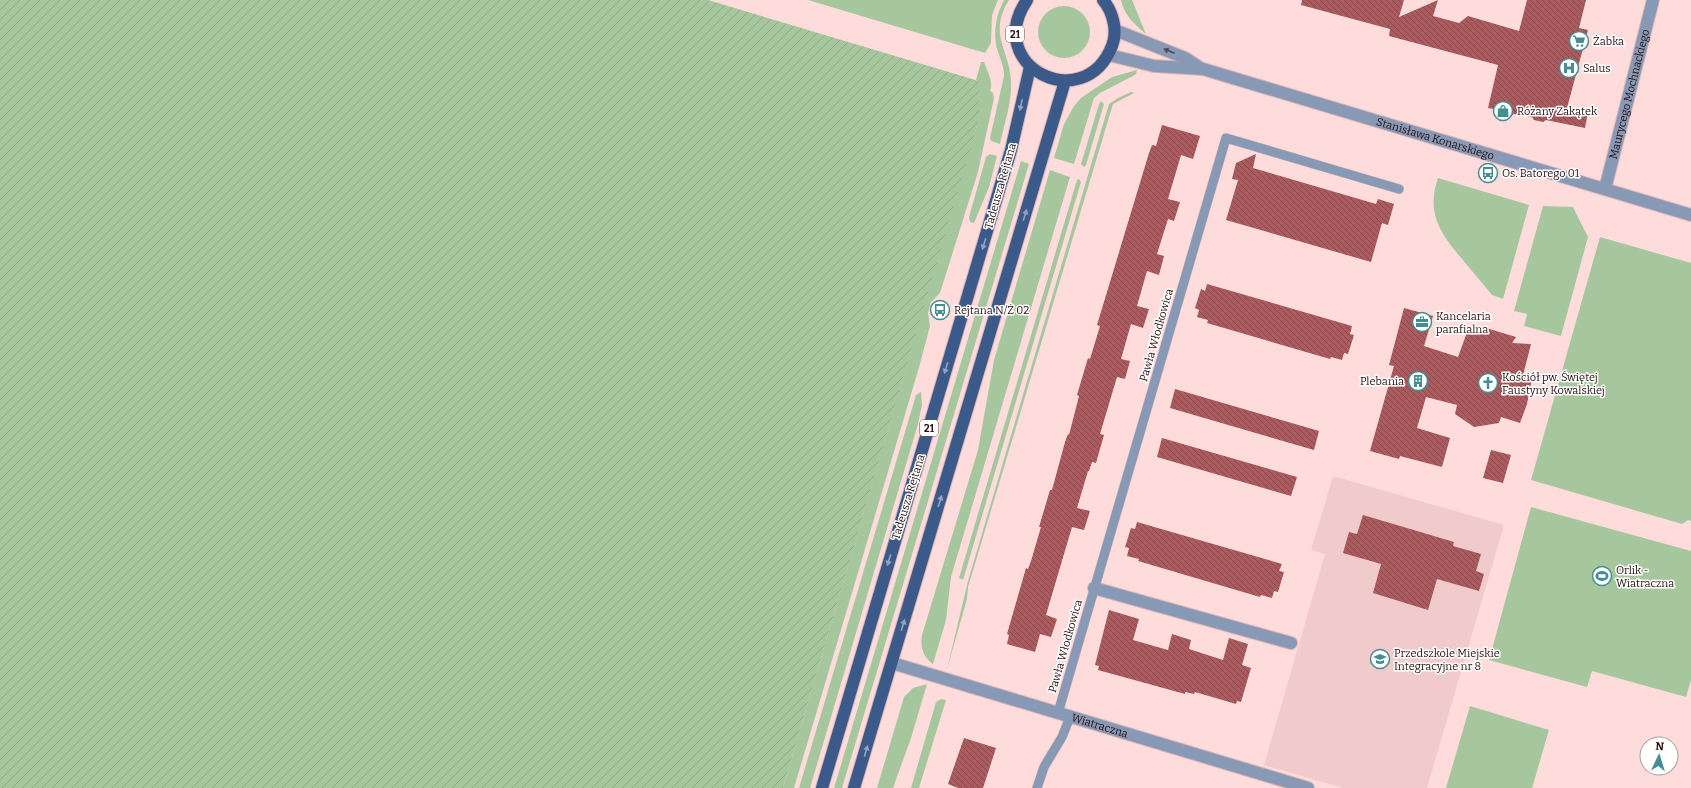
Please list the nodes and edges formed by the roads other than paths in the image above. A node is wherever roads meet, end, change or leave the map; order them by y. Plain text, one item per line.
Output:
1 (1027, 0) edge
2 (1103, 0) edge
3 (1653, 0) edge
4 (1114, 30) junction
5 (1108, 55) junction
6 (1030, 67) junction
7 (1203, 69) junction
8 (1065, 81) junction
9 (1400, 189) dead end
10 (1605, 189) junction
11 (1691, 215) edge
12 (1094, 588) junction
13 (1291, 643) dead end
14 (892, 663) junction
15 (1064, 715) junction
16 (822, 788) edge
17 (854, 788) edge
18 (1037, 788) edge
19 (1308, 788) edge

1 - 6 main road, 21
2 - 4 main road
3 - 10 street, Maurycego Mochnackiego
4 - 5 main road
7 -> 4 street, Stanisława Konarskiego
5 - 7 street, Stanisława Konarskiego
5 - 8 main road
6 - 8 main road
6 -> 16 main road, Tadeusza Rejtana / 21
7 - 10 street, Stanisława Konarskiego
14 -> 8 main road
9 - 12 lane, Pawła Włodkowica
10 - 11 street, Stanisława Konarskiego
12 - 13 street
12 - 15 lane, Pawła Włodkowica
14 - 15 street, Wiatraczna
17 -> 14 main road
15 - 18 lane, Pawła Włodkowica
15 - 19 street, Wiatraczna

